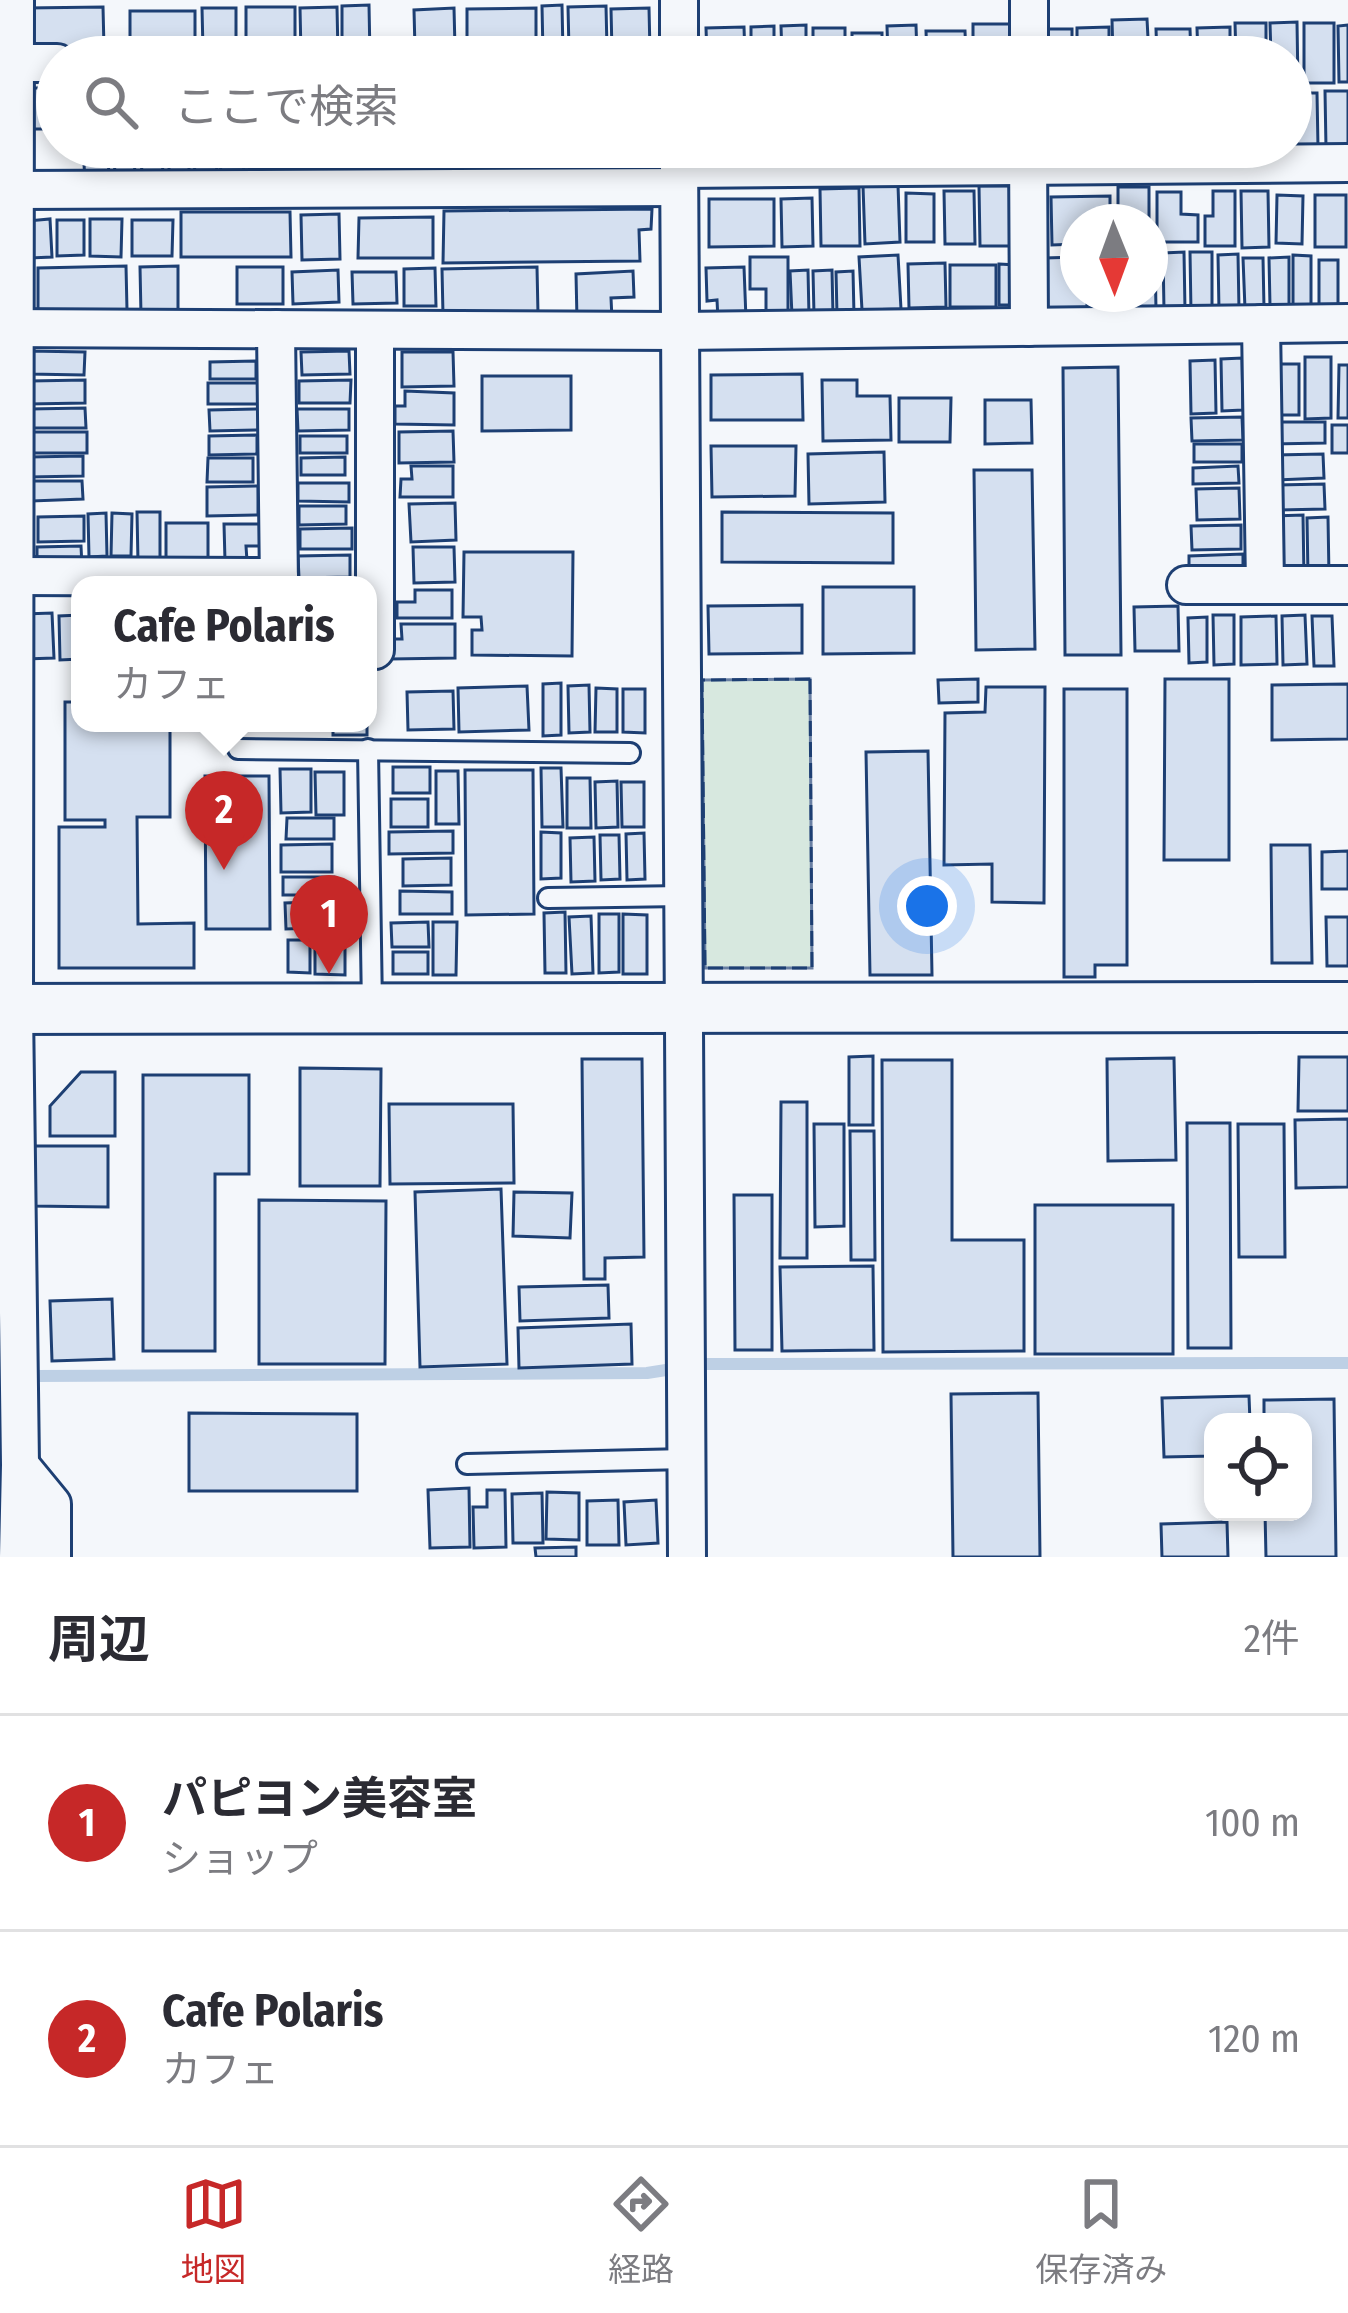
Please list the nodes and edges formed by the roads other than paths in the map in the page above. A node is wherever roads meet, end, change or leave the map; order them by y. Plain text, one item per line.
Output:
1 (16, 0) edge
2 (679, 0) edge
3 (1029, 0) edge
4 (679, 36) edge
5 (1029, 36) edge
6 (16, 63) junction
7 (36, 63) edge
8 (1312, 162) edge
9 (1348, 163) edge
10 (679, 168) edge
11 (1028, 168) edge
12 (16, 190) junction
13 (1348, 323) edge
14 (1261, 324) junction
15 (1029, 327) junction
16 (8, 328) edge
17 (276, 329) junction
18 (375, 330) junction
19 (679, 331) junction
20 (15, 576) junction
21 (279, 576) edge
22 (375, 576) edge
23 (71, 577) edge
24 (1186, 585) dead end
25 (1265, 585) junction
26 (1348, 585) edge
27 (238, 748) dead end
28 (368, 749) junction
29 (630, 753) dead end
30 (682, 896) junction
31 (548, 898) dead end
32 (683, 1006) junction
33 (1348, 1006) edge
34 (372, 1008) junction
35 (7, 1009) edge
36 (8, 1162) edge
37 (687, 1459) junction
38 (466, 1464) dead end
39 (20, 1465) junction
40 (18, 1557) edge
41 (52, 1557) edge
42 (687, 1557) edge

1 - 6 street
2 - 4 street
3 - 5 street
6 - 7 street
6 - 12 street
8 - 9 street
10 - 12 street
10 - 19 street
11 - 15 street
12 - 16 street
13 - 14 street
14 - 15 street
14 - 25 street
15 - 19 street
16 - 17 street
16 - 20 street
17 - 18 street
17 - 21 street
18 - 19 street
18 - 22 street
19 - 30 street
20 - 23 street
20 - 35 street
24 - 25 street
25 - 26 street
27 - 28 lane
28 - 29 lane
28 - 34 lane
30 - 31 lane
30 - 32 street
32 - 33 street
32 - 34 street
32 - 37 street
34 - 35 street
35 - 36 street
36 - 39 street
37 - 38 lane
37 - 42 street
39 - 40 street
39 - 41 street

